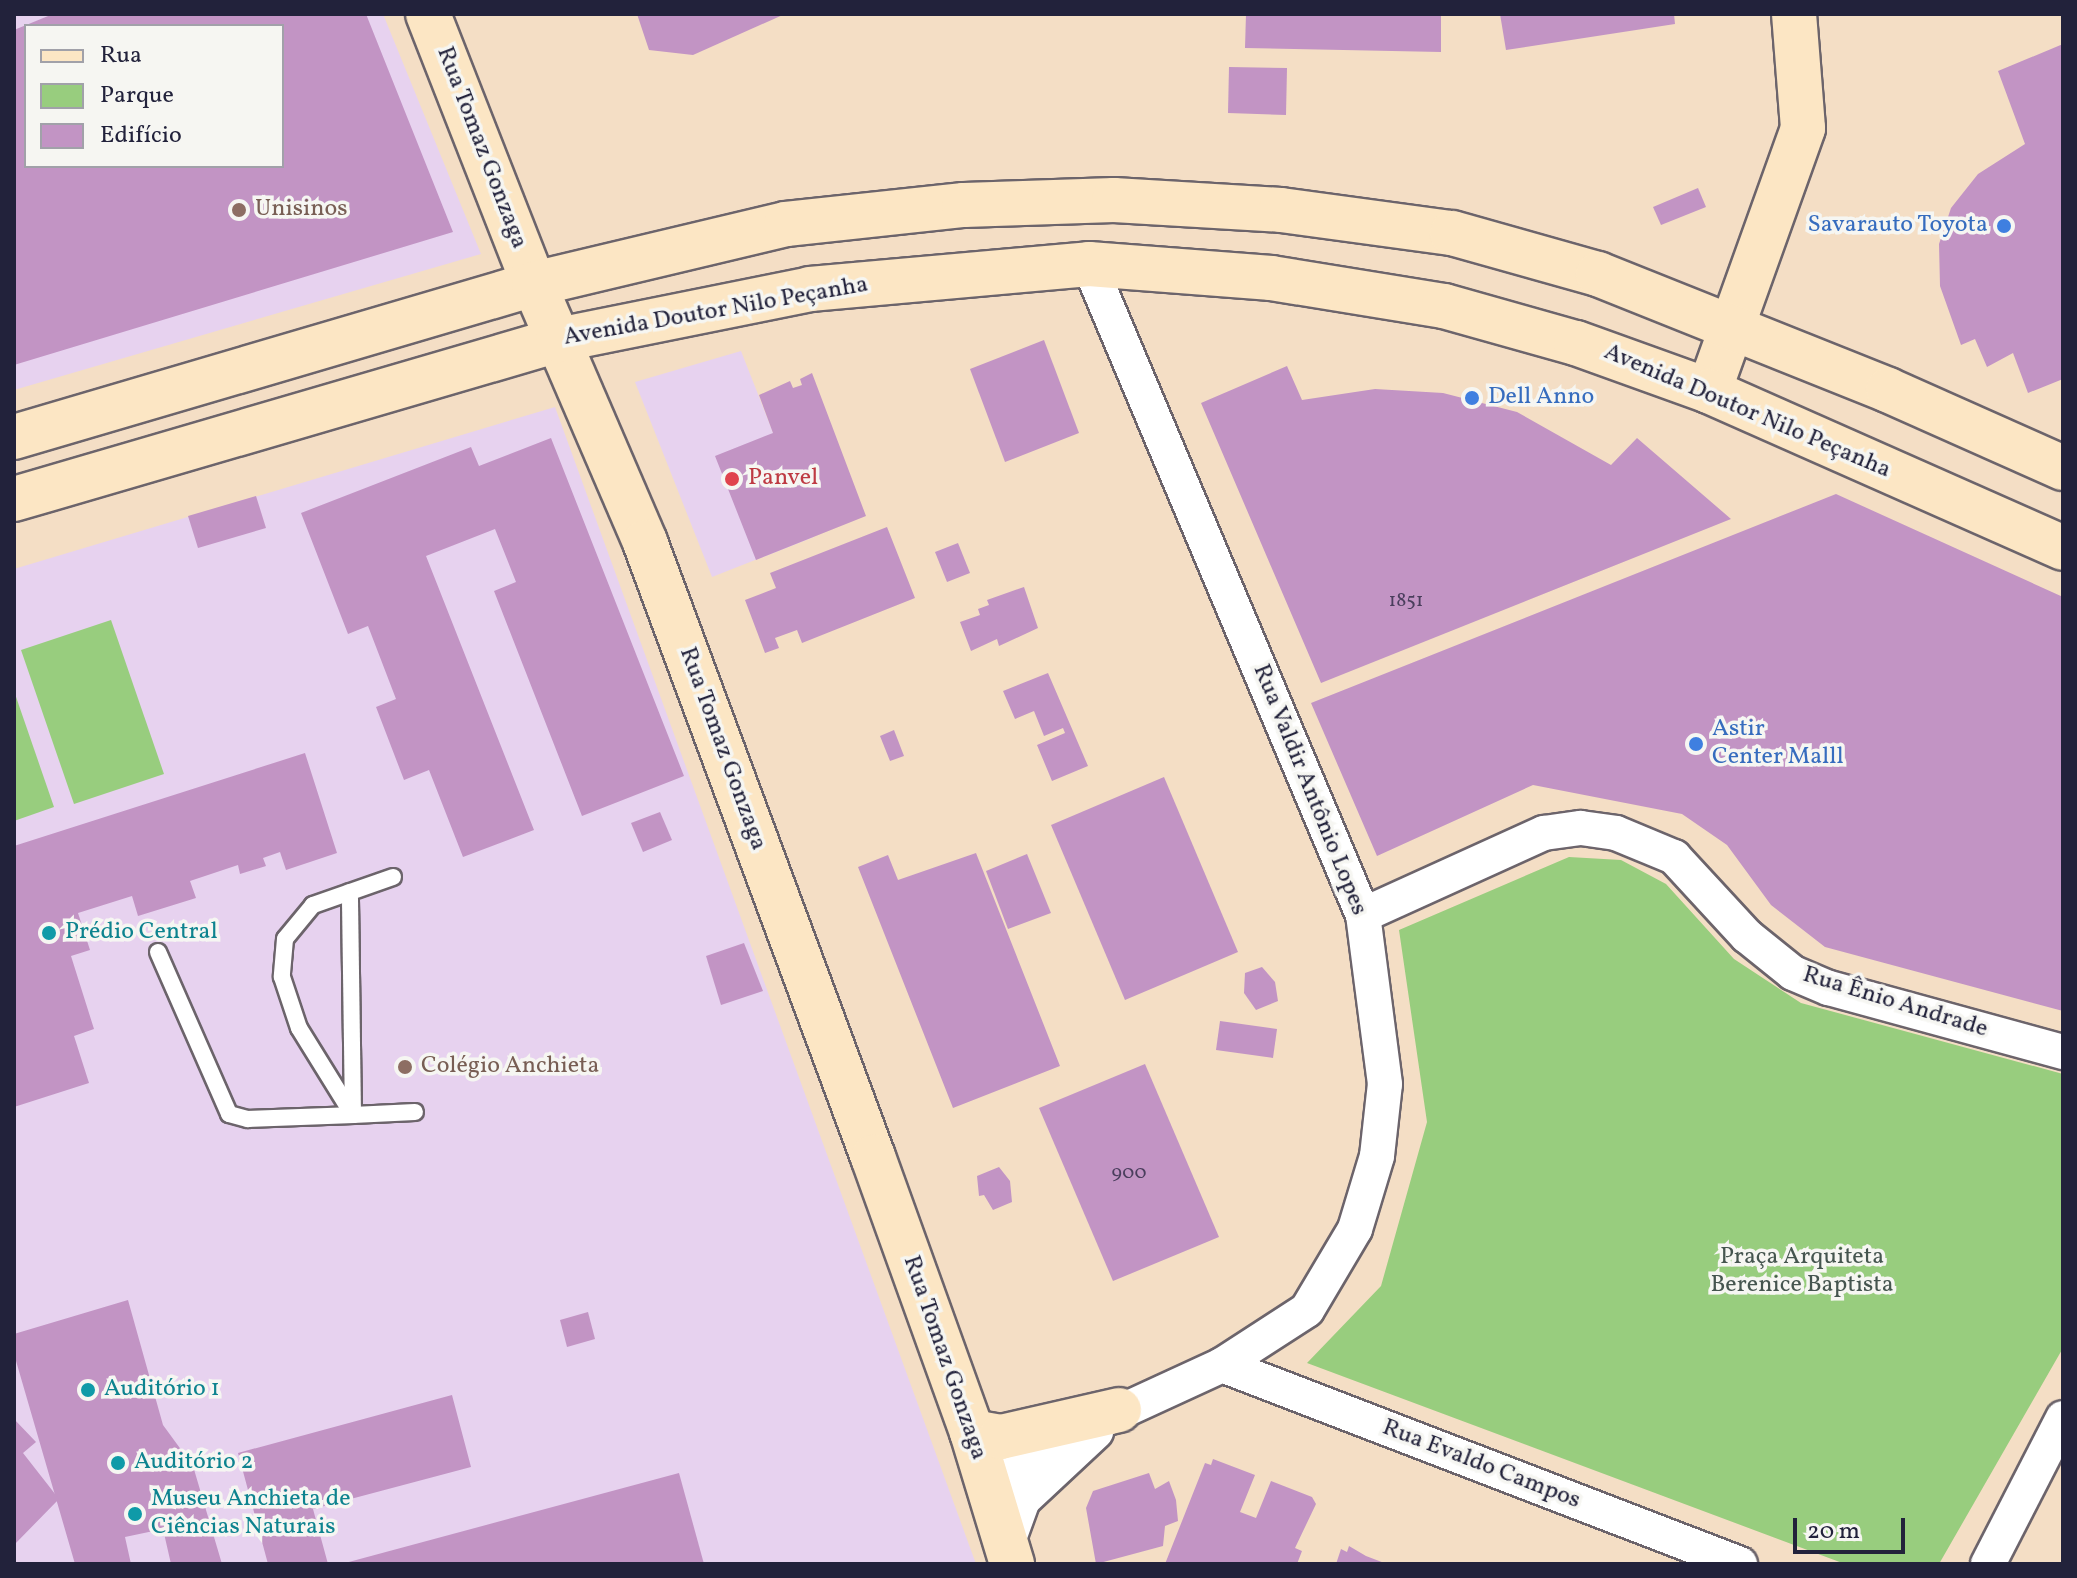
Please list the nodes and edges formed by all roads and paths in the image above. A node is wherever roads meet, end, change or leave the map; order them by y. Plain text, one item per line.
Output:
1 (428, 14) edge
2 (1794, 14) edge
3 (1089, 264) junction
4 (534, 284) junction
5 (1731, 325) junction
6 (558, 340) junction
7 (1709, 391) junction
8 (14, 437) edge
9 (2063, 468) edge
10 (14, 499) edge
11 (2063, 548) edge
12 (393, 877) dead end
13 (350, 892) junction
14 (1363, 915) junction
15 (158, 952) dead end
16 (2059, 1049) edge
17 (415, 1112) dead end
18 (353, 1115) junction
19 (1222, 1365) junction
20 (1119, 1410) junction
21 (2063, 1418) edge
22 (972, 1432) junction
23 (990, 1494) junction
24 (1009, 1555) edge
25 (1740, 1564) edge
26 (1988, 1564) edge

1 - 4 main road, Rua Tomaz Gonzaga
2 - 5 main road
3 - 6 main road, Avenida Doutor Nilo Peçanha
3 - 7 main road, Avenida Doutor Nilo Peçanha
3 - 14 street, Rua Valdir Antônio Lopes
4 - 5 main road
4 - 6 main road, Rua Tomaz Gonzaga
4 - 8 main road
5 - 7 main road
5 - 9 main road
6 - 10 main road, Avenida Doutor Nilo Peçanha
6 - 22 main road, Rua Tomaz Gonzaga
7 - 11 main road, Avenida Doutor Nilo Peçanha
12 - 13 lane
13 - 18 lane
13 - 18 lane
14 - 16 street, Rua Ênio Andrade
14 - 19 street, Rua Valdir Antônio Lopes
15 - 18 lane
17 - 18 lane
19 - 20 street, Rua Valdir Antônio Lopes
19 - 25 street, Rua Evaldo Campos
20 - 22 main road
20 - 23 street, Rua Valdir Antônio Lopes
20 - 24 street, Rua Valdir Antônio Lopes
21 - 26 street
22 - 23 main road, Rua Tomaz Gonzaga
23 - 24 main road, Rua Tomaz Gonzaga

